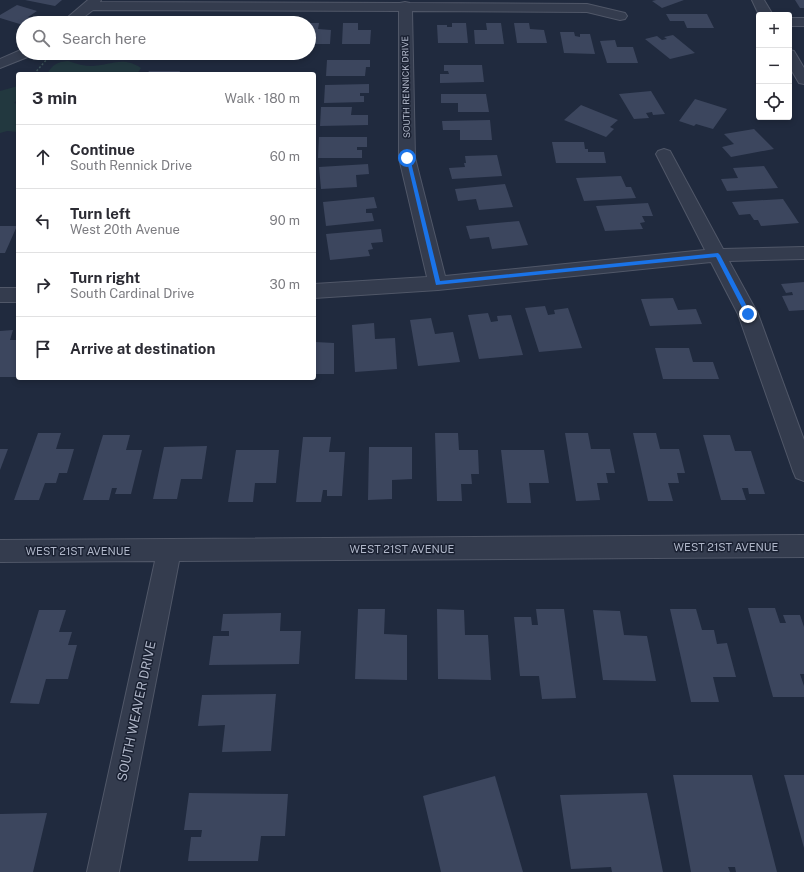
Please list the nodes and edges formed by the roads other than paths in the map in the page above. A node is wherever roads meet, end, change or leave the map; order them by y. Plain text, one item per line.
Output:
1 (758, 0) edge
2 (93, 3) edge
3 (405, 6) junction
4 (764, 12) edge
5 (77, 16) edge
6 (620, 16) dead end
7 (792, 22) edge
8 (804, 22) edge
9 (16, 57) edge
10 (792, 59) edge
11 (0, 64) edge
12 (804, 80) edge
13 (664, 154) dead end
14 (804, 252) edge
15 (718, 255) junction
16 (438, 283) junction
17 (316, 291) edge
18 (0, 295) edge
19 (16, 295) edge
20 (804, 470) edge
21 (804, 546) edge
22 (0, 551) edge
23 (168, 551) junction
24 (102, 872) edge

1 - 4 street
2 - 3 street
2 - 5 street
3 - 6 street
3 - 16 street, SOUTH RENNICK DRIVE
7 - 8 street
9 - 11 street
10 - 12 street
13 - 15 street
14 - 15 street
15 - 16 street
15 - 20 street
16 - 17 street
18 - 19 street
21 - 23 street, WEST 21ST AVENUE
22 - 23 street, WEST 21ST AVENUE
23 - 24 street, SOUTH WEAVER DRIVE

